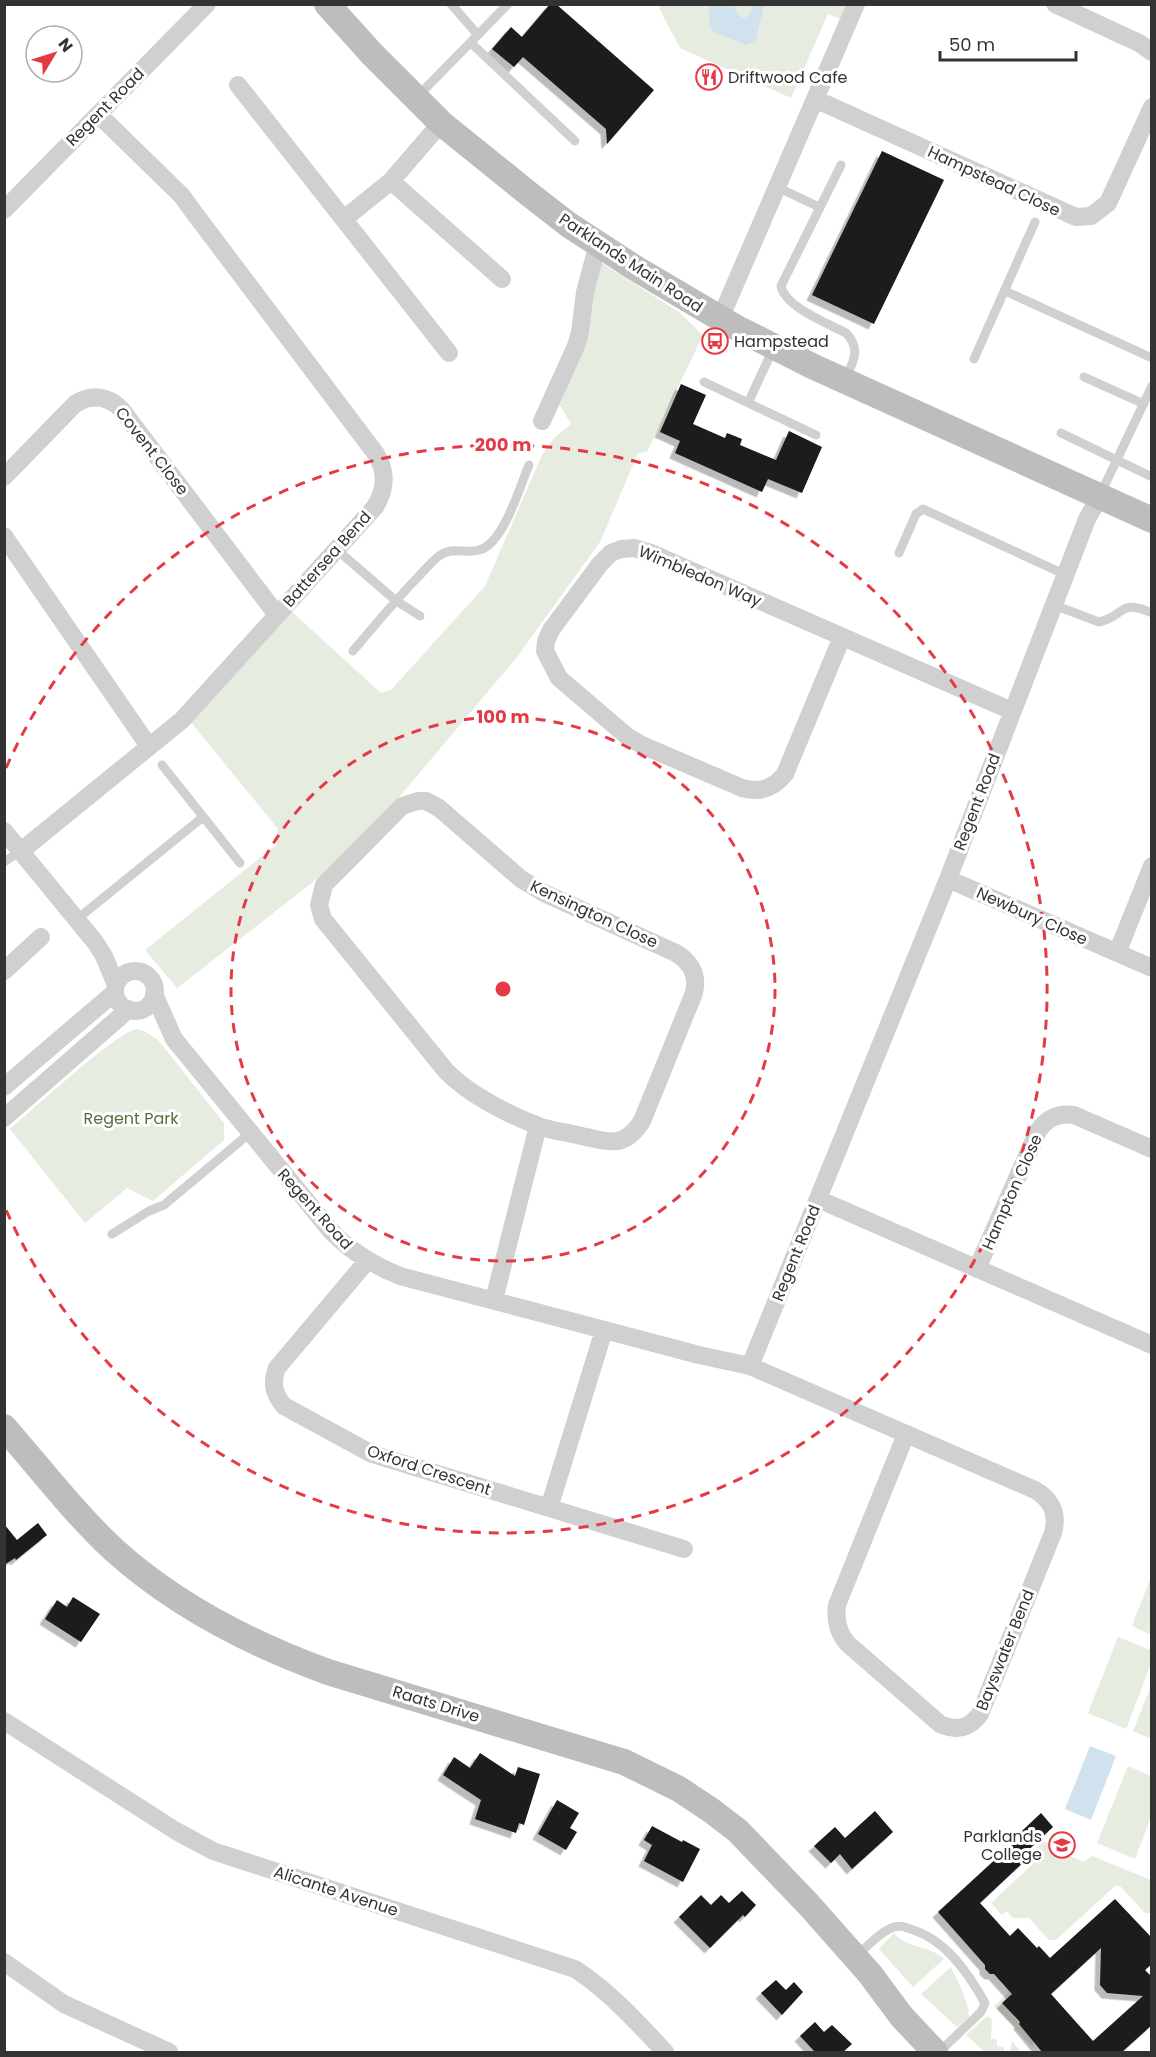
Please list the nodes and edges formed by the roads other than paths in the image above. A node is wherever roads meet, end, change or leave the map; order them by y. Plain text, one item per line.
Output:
1 (207, 4) edge
2 (327, 4) edge
3 (451, 4) edge
4 (508, 4) edge
5 (856, 4) edge
6 (1054, 4) edge
7 (478, 35) junction
8 (471, 43) junction
9 (1152, 52) edge
10 (238, 84) dead end
11 (416, 99) junction
12 (815, 99) junction
13 (1152, 107) edge
14 (98, 114) junction
15 (441, 123) junction
16 (575, 141) dead end
17 (841, 165) dead end
18 (391, 181) junction
19 (777, 187) junction
20 (819, 207) junction
21 (4, 210) edge
22 (344, 219) junction
23 (1035, 222) dead end
24 (598, 244) junction
25 (502, 279) dead end
26 (1005, 291) junction
27 (720, 319) junction
28 (774, 347) junction
29 (449, 353) dead end
30 (1152, 358) edge
31 (974, 359) dead end
32 (1083, 376) dead end
33 (843, 381) junction
34 (704, 382) dead end
35 (1152, 386) edge
36 (748, 403) junction
37 (1143, 404) junction
38 (542, 421) dead end
39 (1061, 434) dead end
40 (816, 435) dead end
41 (1117, 460) junction
42 (529, 465) dead end
43 (4, 477) edge
44 (1152, 477) edge
45 (1100, 496) junction
46 (1152, 520) edge
47 (4, 536) edge
48 (336, 549) junction
49 (899, 553) dead end
50 (1066, 575) junction
51 (396, 600) junction
52 (1054, 605) junction
53 (1152, 613) edge
54 (277, 615) junction
55 (420, 616) dead end
56 (842, 637) junction
57 (353, 651) dead end
58 (1012, 711) junction
59 (148, 745) junction
60 (162, 765) dead end
61 (203, 817) junction
62 (4, 831) edge
63 (21, 851) junction
64 (4, 862) edge
65 (240, 863) dead end
66 (1152, 866) edge
67 (948, 879) junction
68 (76, 920) junction
69 (41, 937) dead end
70 (95, 942) junction
71 (1117, 953) junction
72 (1152, 968) edge
73 (4, 971) edge
74 (136, 971) junction
75 (115, 989) junction
76 (154, 994) junction
77 (133, 1010) junction
78 (174, 1039) junction
79 (4, 1087) edge
80 (4, 1118) edge
81 (538, 1126) junction
82 (250, 1133) junction
83 (1152, 1149) edge
84 (818, 1199) junction
85 (112, 1234) dead end
86 (367, 1261) junction
87 (977, 1269) junction
88 (494, 1300) junction
89 (604, 1330) junction
90 (1152, 1346) edge
91 (750, 1366) junction
92 (4, 1427) edge
93 (906, 1434) junction
94 (549, 1508) junction
95 (684, 1549) dead end
96 (4, 1721) edge
97 (4, 1962) edge
98 (863, 1965) junction
99 (944, 2050) edge
100 (166, 2052) edge
101 (665, 2052) edge

1 - 14 street, Regent Road
2 - 11 street, Parklands Main Road
3 - 7 lane
4 - 7 lane
5 - 12 street
6 - 9 street
7 - 8 lane
8 - 11 lane
8 - 16 lane
10 - 22 street
11 - 15 street, Parklands Main Road
12 - 13 street, Hampstead Close
12 - 19 street
14 - 21 street, Regent Road
14 - 48 street, Battersea Bend
15 - 18 street
15 - 24 street, Parklands Main Road
17 - 20 lane
18 - 22 street
18 - 25 street
19 - 20 lane
19 - 27 street
20 - 33 lane
22 - 29 street
23 - 26 lane
24 - 27 street, Parklands Main Road
24 - 38 street
26 - 30 lane
26 - 31 lane
27 - 28 street, Parklands Main Road
28 - 33 street, Parklands Main Road
28 - 36 lane
32 - 37 lane
33 - 45 street, Parklands Main Road
34 - 36 lane
35 - 37 lane
36 - 40 lane
37 - 41 lane
39 - 41 lane
41 - 44 lane
41 - 45 lane
42 - 51 lane
43 - 54 street, Covent Close
45 - 46 street, Parklands Main Road
45 - 50 street, Regent Road
47 - 59 street
48 - 51 lane
48 - 54 street, Battersea Bend
49 - 50 lane
50 - 52 street, Regent Road
51 - 55 lane
51 - 57 lane
52 - 53 lane
52 - 58 street, Regent Road
54 - 59 street, Battersea Bend
56 - 56 street, Wimbledon Way
56 - 58 street, Wimbledon Way
58 - 67 street, Regent Road
59 - 63 street, Battersea Bend
60 - 61 lane
61 - 65 lane
61 - 68 lane
62 - 63 street
63 - 64 lane
63 - 68 street
66 - 71 street
67 - 71 street, Newbury Close
67 - 84 street, Regent Road
68 - 70 street
69 - 73 street
70 - 74 street
70 - 75 street
71 - 72 street, Newbury Close
74 - 75 street
74 - 76 street
75 - 77 street
75 - 79 street
76 - 77 street
76 - 78 street, Regent Road
77 - 78 street, Regent Road
77 - 80 street
78 - 82 street, Regent Road
81 - 81 street, Kensington Close
81 - 88 street
82 - 85 lane
82 - 86 street, Regent Road
83 - 87 street, Hampton Close
84 - 87 street, Hampton Close
84 - 91 street, Regent Road
86 - 88 street, Regent Road
86 - 94 street, Oxford Crescent
87 - 90 street, Hampton Close
88 - 89 street, Regent Road
89 - 91 street, Regent Road
89 - 94 street
91 - 93 street, Bayswater Bend
92 - 98 street, Raats Drive
93 - 93 street, Bayswater Bend
94 - 95 street, Oxford Crescent
96 - 101 street, Alicante Avenue
97 - 100 street
98 - 99 street, Raats Drive
98 - 99 lane

